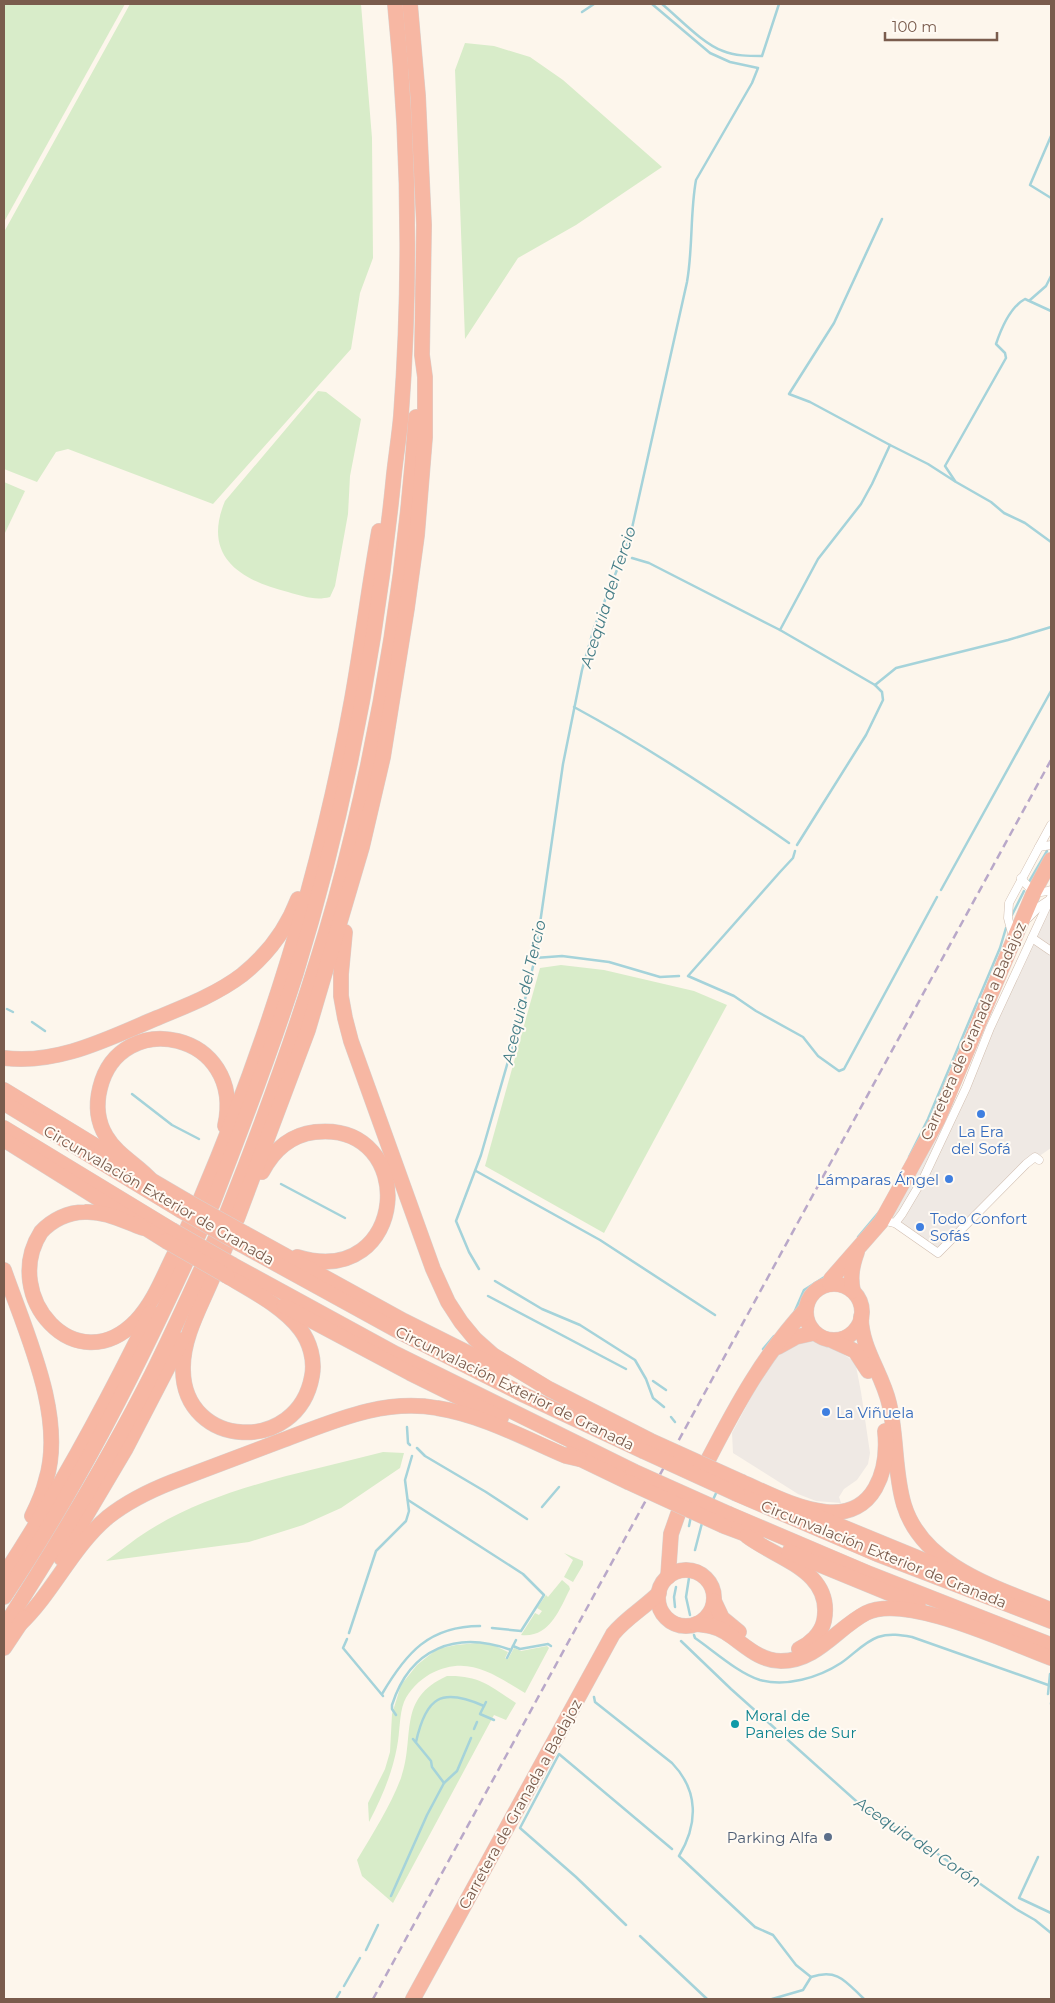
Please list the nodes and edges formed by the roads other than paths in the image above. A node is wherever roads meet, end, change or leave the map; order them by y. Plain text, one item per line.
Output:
1 (391, 4) edge
2 (395, 4) edge
3 (410, 4) edge
4 (422, 355) junction
5 (1051, 825) edge
6 (323, 829) junction
7 (1051, 845) edge
8 (362, 847) junction
9 (1039, 847) junction
10 (1051, 860) edge
11 (1021, 878) junction
12 (1051, 890) edge
13 (1038, 892) junction
14 (1050, 899) edge
15 (1014, 938) junction
16 (1032, 938) junction
17 (1051, 951) edge
18 (4, 1058) edge
19 (4, 1090) edge
20 (4, 1103) edge
21 (4, 1128) edge
22 (4, 1140) edge
23 (219, 1156) junction
24 (1039, 1160) dead end
25 (152, 1181) junction
26 (247, 1194) junction
27 (182, 1205) junction
28 (888, 1222) junction
29 (143, 1228) junction
30 (185, 1232) junction
31 (227, 1243) junction
32 (266, 1246) junction
33 (858, 1250) junction
34 (4, 1270) edge
35 (219, 1272) junction
36 (164, 1275) junction
37 (830, 1284) junction
38 (853, 1292) junction
39 (260, 1295) junction
40 (200, 1308) junction
41 (806, 1309) junction
42 (861, 1316) junction
43 (814, 1333) junction
44 (833, 1341) junction
45 (772, 1350) junction
46 (607, 1420) junction
47 (646, 1446) junction
48 (579, 1459) junction
49 (708, 1460) dead end
50 (630, 1476) junction
51 (740, 1488) junction
52 (788, 1502) junction
53 (678, 1514) dead end
54 (726, 1520) junction
55 (671, 1534) junction
56 (747, 1536) junction
57 (4, 1565) edge
58 (692, 1571) junction
59 (4, 1575) edge
60 (668, 1577) junction
61 (988, 1584) junction
62 (659, 1593) junction
63 (4, 1597) edge
64 (714, 1602) junction
65 (1051, 1610) edge
66 (628, 1618) junction
67 (670, 1620) junction
68 (948, 1620) junction
69 (1051, 1621) edge
70 (696, 1624) junction
71 (19, 1625) junction
72 (4, 1627) edge
73 (1051, 1645) edge
74 (4, 1648) edge
75 (1051, 1658) edge
76 (414, 1997) edge

1 - 6 highway
2 - 23 highway
3 - 4 highway
4 - 8 highway
4 - 26 highway
5 - 9 street
6 - 18 highway
6 - 23 highway
7 - 9 street
8 - 26 highway
8 - 46 highway
9 - 11 street
10 - 13 highway, Carretera de Granada a Badajoz
11 - 13 street
11 - 15 street
12 - 13 street
13 - 14 street
13 - 15 highway, Carretera de Granada a Badajoz
14 - 15 street
14 - 16 street
15 - 28 highway, Carretera de Granada a Badajoz
16 - 17 street
16 - 28 street
19 - 25 highway
20 - 27 highway, Circunvalación Exterior de Granada
21 - 30 highway, Circunvalación Exterior de Granada
22 - 29 highway
23 - 25 highway
24 - 28 street
25 - 27 highway
26 - 32 highway
27 - 31 highway, Circunvalación Exterior de Granada, bridge
28 - 33 highway, Carretera de Granada a Badajoz
29 - 30 highway
29 - 36 highway
30 - 35 highway, Circunvalación Exterior de Granada, bridge
31 - 32 highway
31 - 47 highway, Circunvalación Exterior de Granada
32 - 46 highway
33 - 37 highway, Carretera de Granada a Badajoz
33 - 38 highway, Carretera de Granada a Badajoz
34 - 57 highway
35 - 39 highway
35 - 40 highway
35 - 50 highway, Circunvalación Exterior de Granada
35 - 72 highway
36 - 59 highway
36 - 63 highway
37 - 38 highway
37 - 41 highway
38 - 42 highway
39 - 40 highway
39 - 48 highway
40 - 71 highway
41 - 43 highway
41 - 45 highway
42 - 44 highway
42 - 61 highway
43 - 44 highway
43 - 45 highway
44 - 52 highway
45 - 49 highway
46 - 47 highway
47 - 51 highway, Circunvalación Exterior de Granada, bridge
48 - 50 highway
48 - 71 highway
50 - 54 highway, Circunvalación Exterior de Granada, bridge
51 - 52 highway
51 - 69 highway, Circunvalación Exterior de Granada
52 - 61 highway
53 - 55 highway
54 - 56 highway
54 - 73 highway, Circunvalación Exterior de Granada
55 - 58 highway
55 - 60 highway
56 - 64 highway
56 - 68 highway
58 - 60 highway
58 - 64 highway
60 - 62 highway
61 - 65 highway
62 - 66 highway, Carretera de Granada a Badajoz
62 - 67 highway
64 - 70 highway
66 - 67 highway
66 - 76 highway, Carretera de Granada a Badajoz
67 - 70 highway
68 - 70 highway
68 - 75 highway
71 - 74 highway

